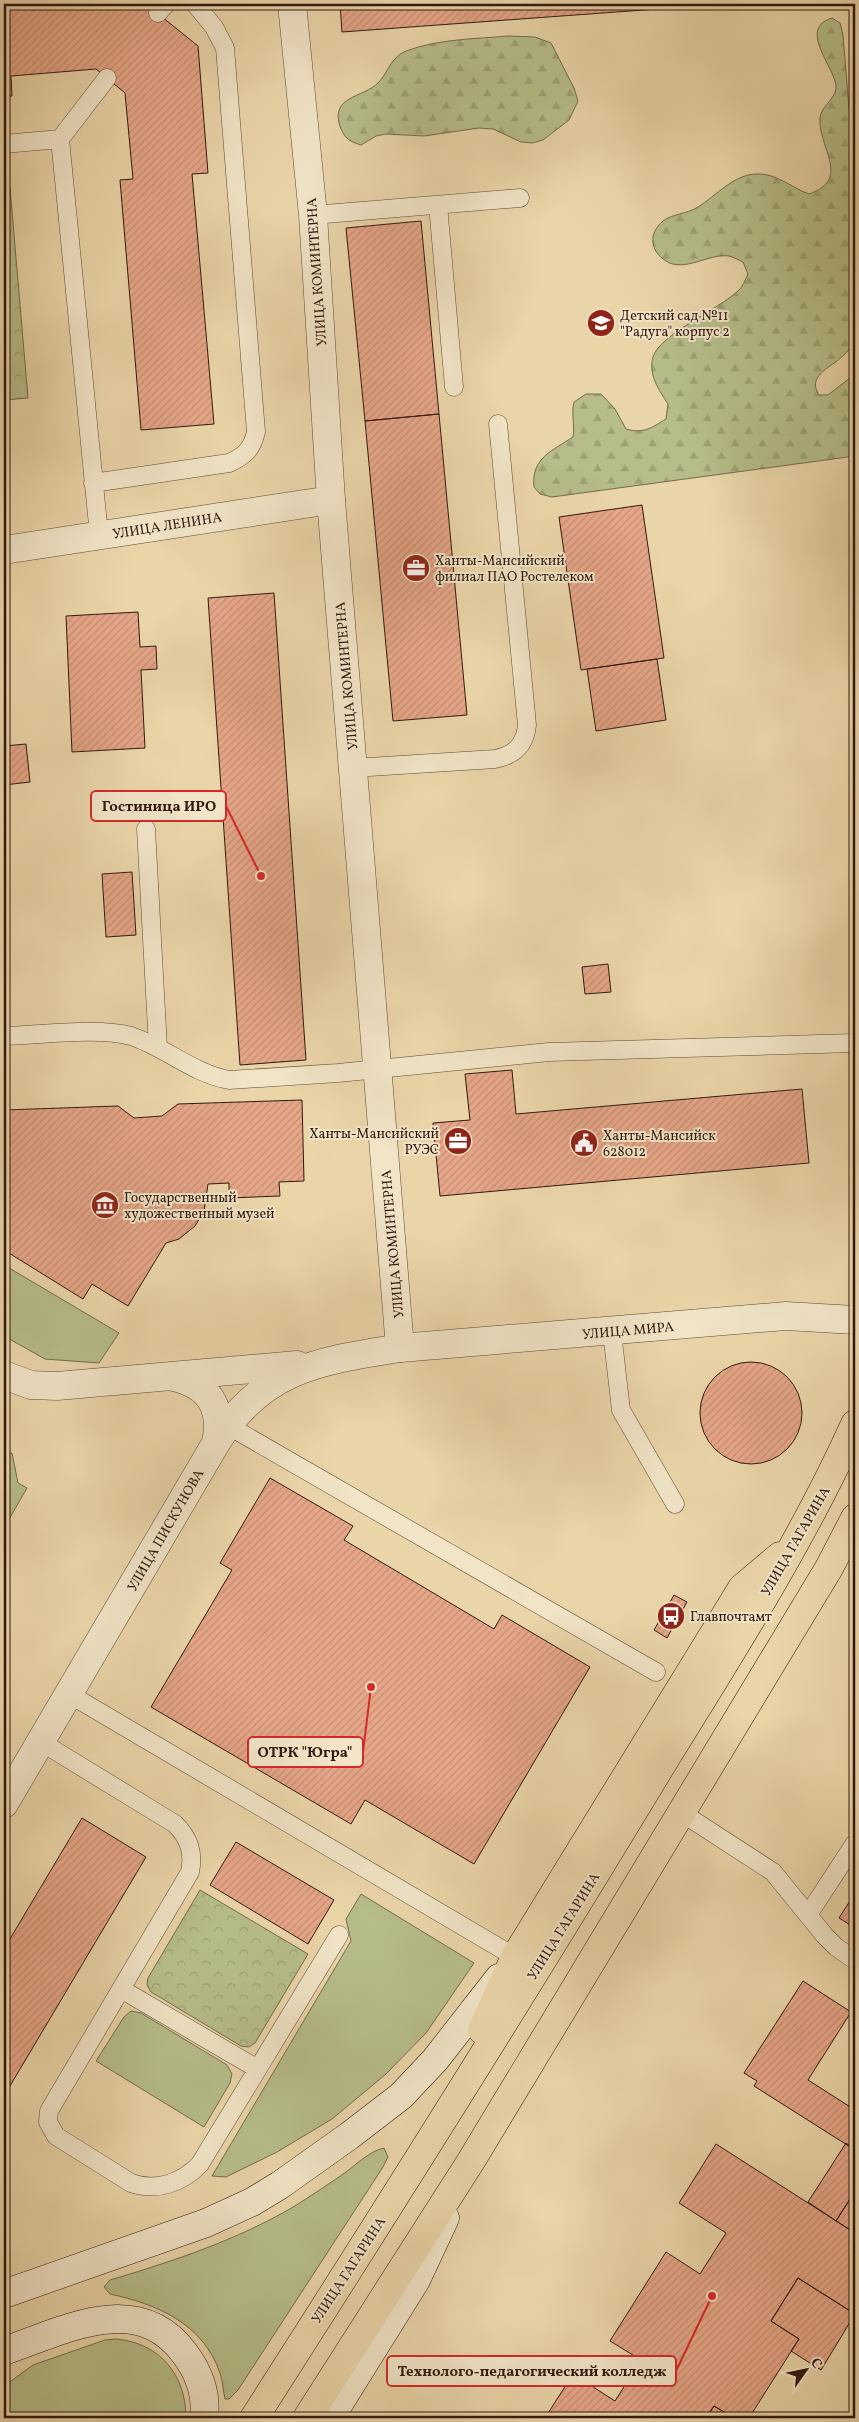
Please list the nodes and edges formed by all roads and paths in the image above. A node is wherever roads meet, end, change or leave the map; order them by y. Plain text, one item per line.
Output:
1 (195, 4) edge
2 (292, 4) edge
3 (107, 78) dead end
4 (60, 139) junction
5 (4, 144) edge
6 (520, 198) dead end
7 (438, 205) junction
8 (313, 215) junction
9 (454, 387) dead end
10 (498, 424) dead end
11 (92, 482) junction
12 (331, 500) junction
13 (99, 535) junction
14 (4, 550) edge
15 (353, 768) junction
16 (146, 829) dead end
17 (4, 1036) edge
18 (853, 1043) dead end
19 (158, 1048) junction
20 (378, 1069) junction
21 (855, 1320) edge
22 (612, 1332) junction
23 (400, 1348) junction
24 (317, 1363) junction
25 (4, 1376) edge
26 (174, 1377) junction
27 (855, 1424) edge
28 (222, 1434) junction
29 (675, 1504) dead end
30 (855, 1518) edge
31 (796, 1543) junction
32 (656, 1672) dead end
33 (69, 1694) junction
34 (40, 1742) junction
35 (4, 1804) edge
36 (638, 1805) junction
37 (682, 1813) junction
38 (855, 1843) edge
39 (808, 1915) junction
40 (339, 1935) dead end
41 (515, 1957) junction
42 (855, 1960) edge
43 (122, 1990) junction
44 (256, 2068) junction
45 (433, 2138) junction
46 (4, 2294) edge
47 (4, 2351) edge
48 (315, 2415) edge
49 (204, 2418) edge
50 (254, 2418) edge

1 - 11 lane
2 - 8 street, УЛИЦА КОМИНТЕРНА
3 - 4 lane
4 - 5 lane
4 - 11 lane
6 - 7 lane
7 - 8 lane
7 - 9 lane
8 - 12 street, УЛИЦА КОМИНТЕРНА
10 - 15 lane
11 - 13 lane
12 - 13 street, УЛИЦА ЛЕНИНА
12 - 15 street, УЛИЦА КОМИНТЕРНА
13 - 14 street, УЛИЦА ЛЕНИНА
15 - 20 street, УЛИЦА КОМИНТЕРНА
16 - 19 lane
17 - 19 lane
18 - 20 lane
19 - 20 lane
20 - 23 street, УЛИЦА КОМИНТЕРНА
21 - 22 street, УЛИЦА МИРА
22 - 23 street, УЛИЦА МИРА
22 - 29 lane
23 - 24 street, УЛИЦА ПИСКУНОВА
24 - 26 street
24 - 28 street, УЛИЦА ПИСКУНОВА
25 - 26 street
26 - 28 street
27 - 31 main road, УЛИЦА ГАГАРИНА
28 - 32 lane
28 - 33 street, УЛИЦА ПИСКУНОВА
30 - 37 main road
31 - 36 main road, УЛИЦА ГАГАРИНА
31 - 41 main road
33 - 34 street, УЛИЦА ПИСКУНОВА
33 - 41 lane
34 - 35 street, УЛИЦА ПИСКУНОВА
34 - 43 lane
36 - 41 main road
36 - 45 main road, УЛИЦА ГАГАРИНА
37 - 39 lane
37 - 48 main road
38 - 39 lane
39 - 42 lane
40 - 44 lane
41 - 45 main road
41 - 46 street
43 - 44 lane
43 - 44 lane
45 - 50 main road, УЛИЦА ГАГАРИНА
47 - 49 street

